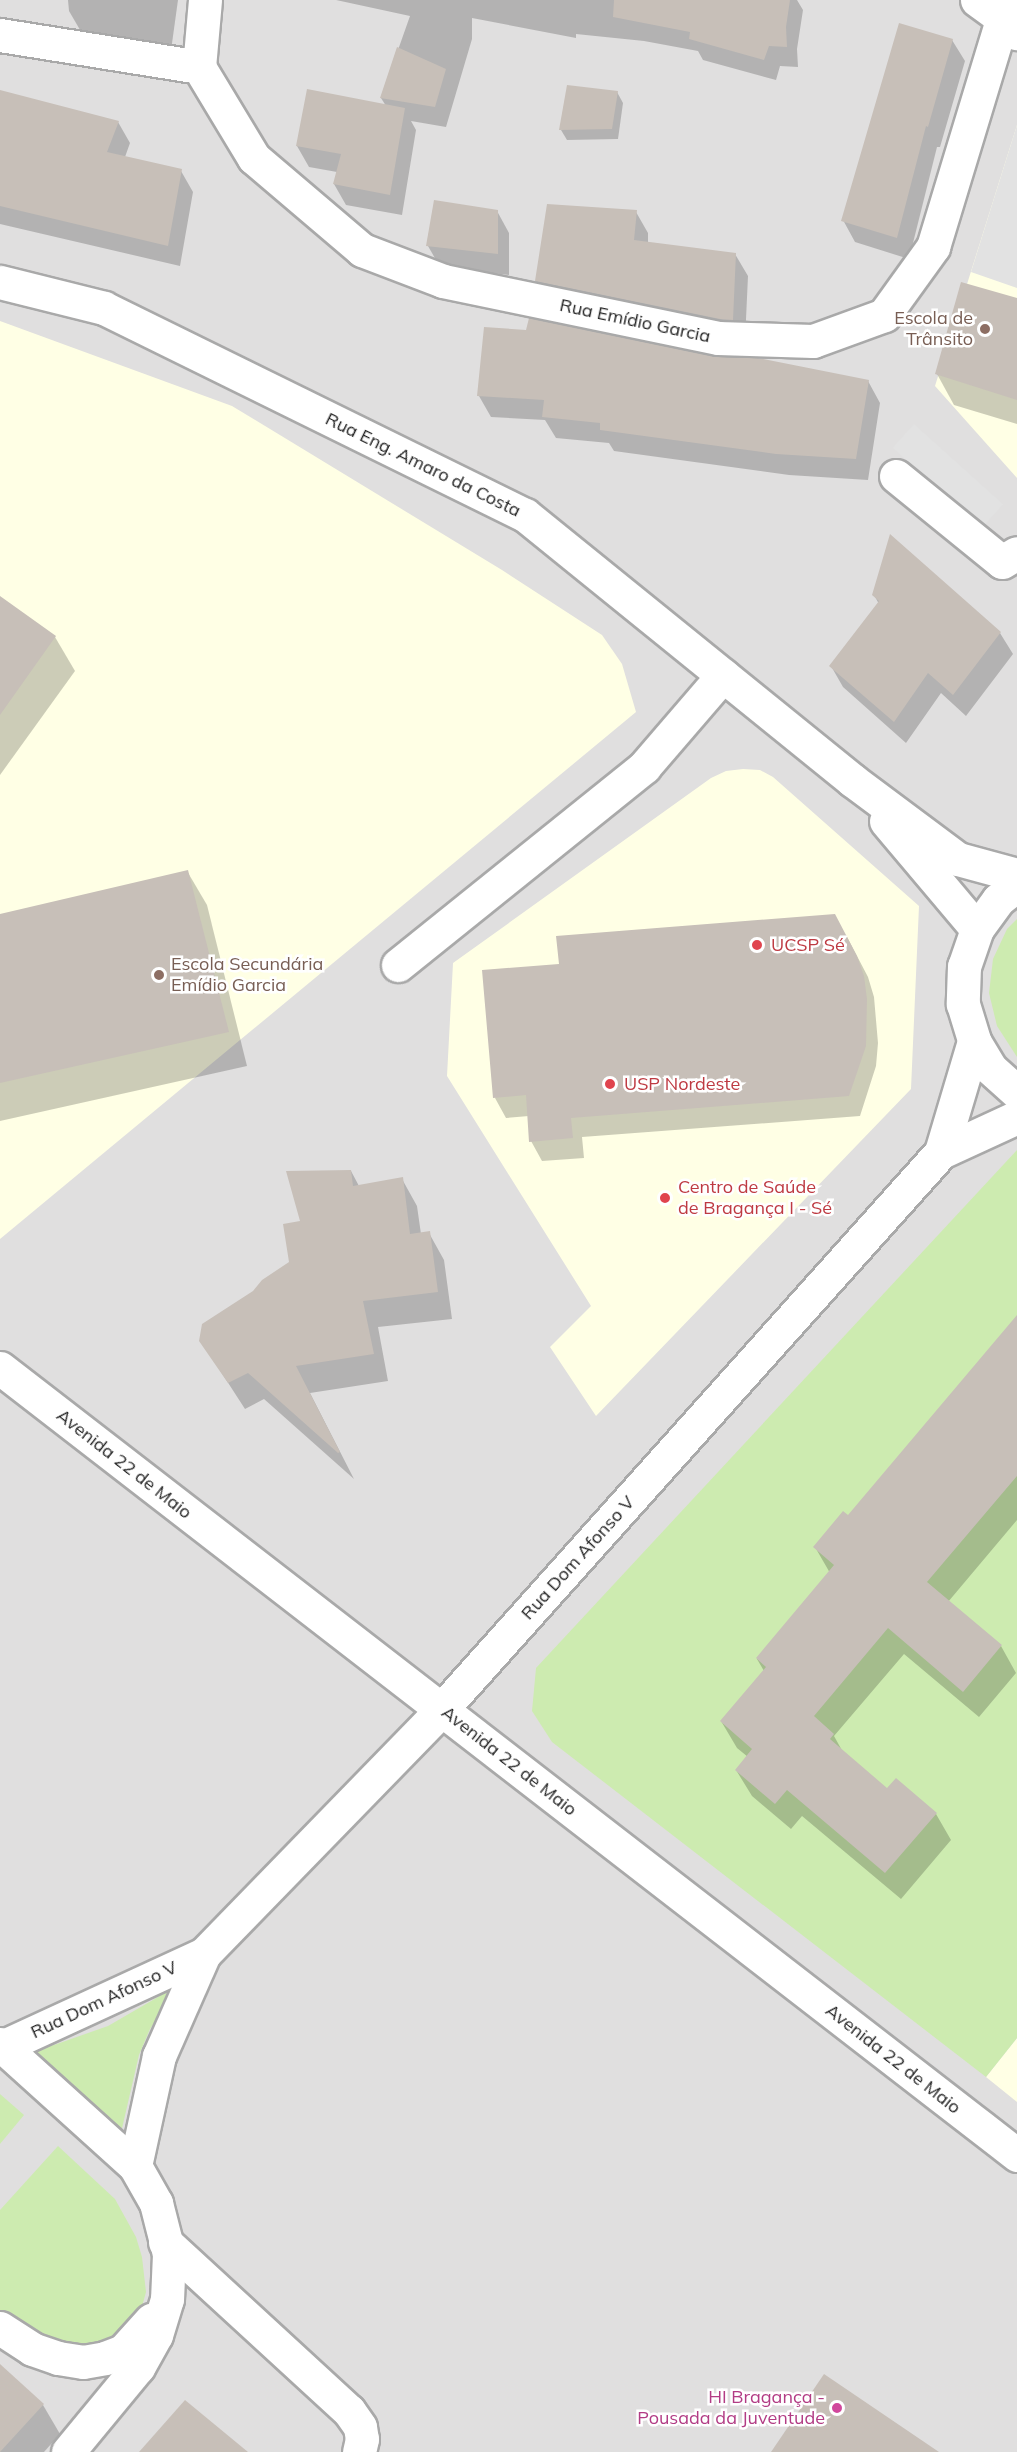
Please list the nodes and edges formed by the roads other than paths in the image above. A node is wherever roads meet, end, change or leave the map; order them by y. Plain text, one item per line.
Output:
1 (205, 0) edge
2 (1001, 13) edge
3 (0, 35) edge
4 (199, 67) junction
5 (0, 282) edge
6 (896, 476) dead end
7 (1017, 553) edge
8 (723, 675) junction
9 (852, 780) junction
10 (1017, 875) edge
11 (1017, 885) edge
12 (977, 929) junction
13 (398, 965) dead end
14 (974, 1041) junction
15 (1017, 1092) edge
16 (1017, 1117) edge
17 (941, 1152) junction
18 (0, 1368) edge
19 (442, 1709) junction
20 (204, 1954) junction
21 (2, 2045) edge
22 (1017, 2155) edge
23 (135, 2166) junction
24 (165, 2242) junction
25 (167, 2299) junction
26 (0, 2328) edge
27 (68, 2452) edge
28 (359, 2452) edge

1 - 4 street
2 - 4 street, Rua Emídio Garcia
3 - 4 street
5 - 8 street, Rua Eng. Amaro da Costa
6 - 7 street
8 - 9 street, Rua Eng. Amaro da Costa
8 - 13 street
9 - 10 street, Rua Eng. Amaro da Costa
9 - 12 street, Rua Eng. Amaro da Costa
11 - 12 street
12 - 14 street
14 - 15 street
14 - 17 street, Rua Dom Afonso V
16 - 17 street, Rua Dom Afonso V
17 - 19 street, Rua Dom Afonso V
18 - 19 street, Avenida 22 de Maio
19 - 20 street, Rua Dom Afonso V
19 - 22 street, Avenida 22 de Maio
20 - 21 street, Rua Dom Afonso V
20 - 23 street, Rua Dom Afonso V
21 - 23 street
23 - 24 street
24 - 25 street
24 - 28 street
25 - 26 street
25 - 27 street

